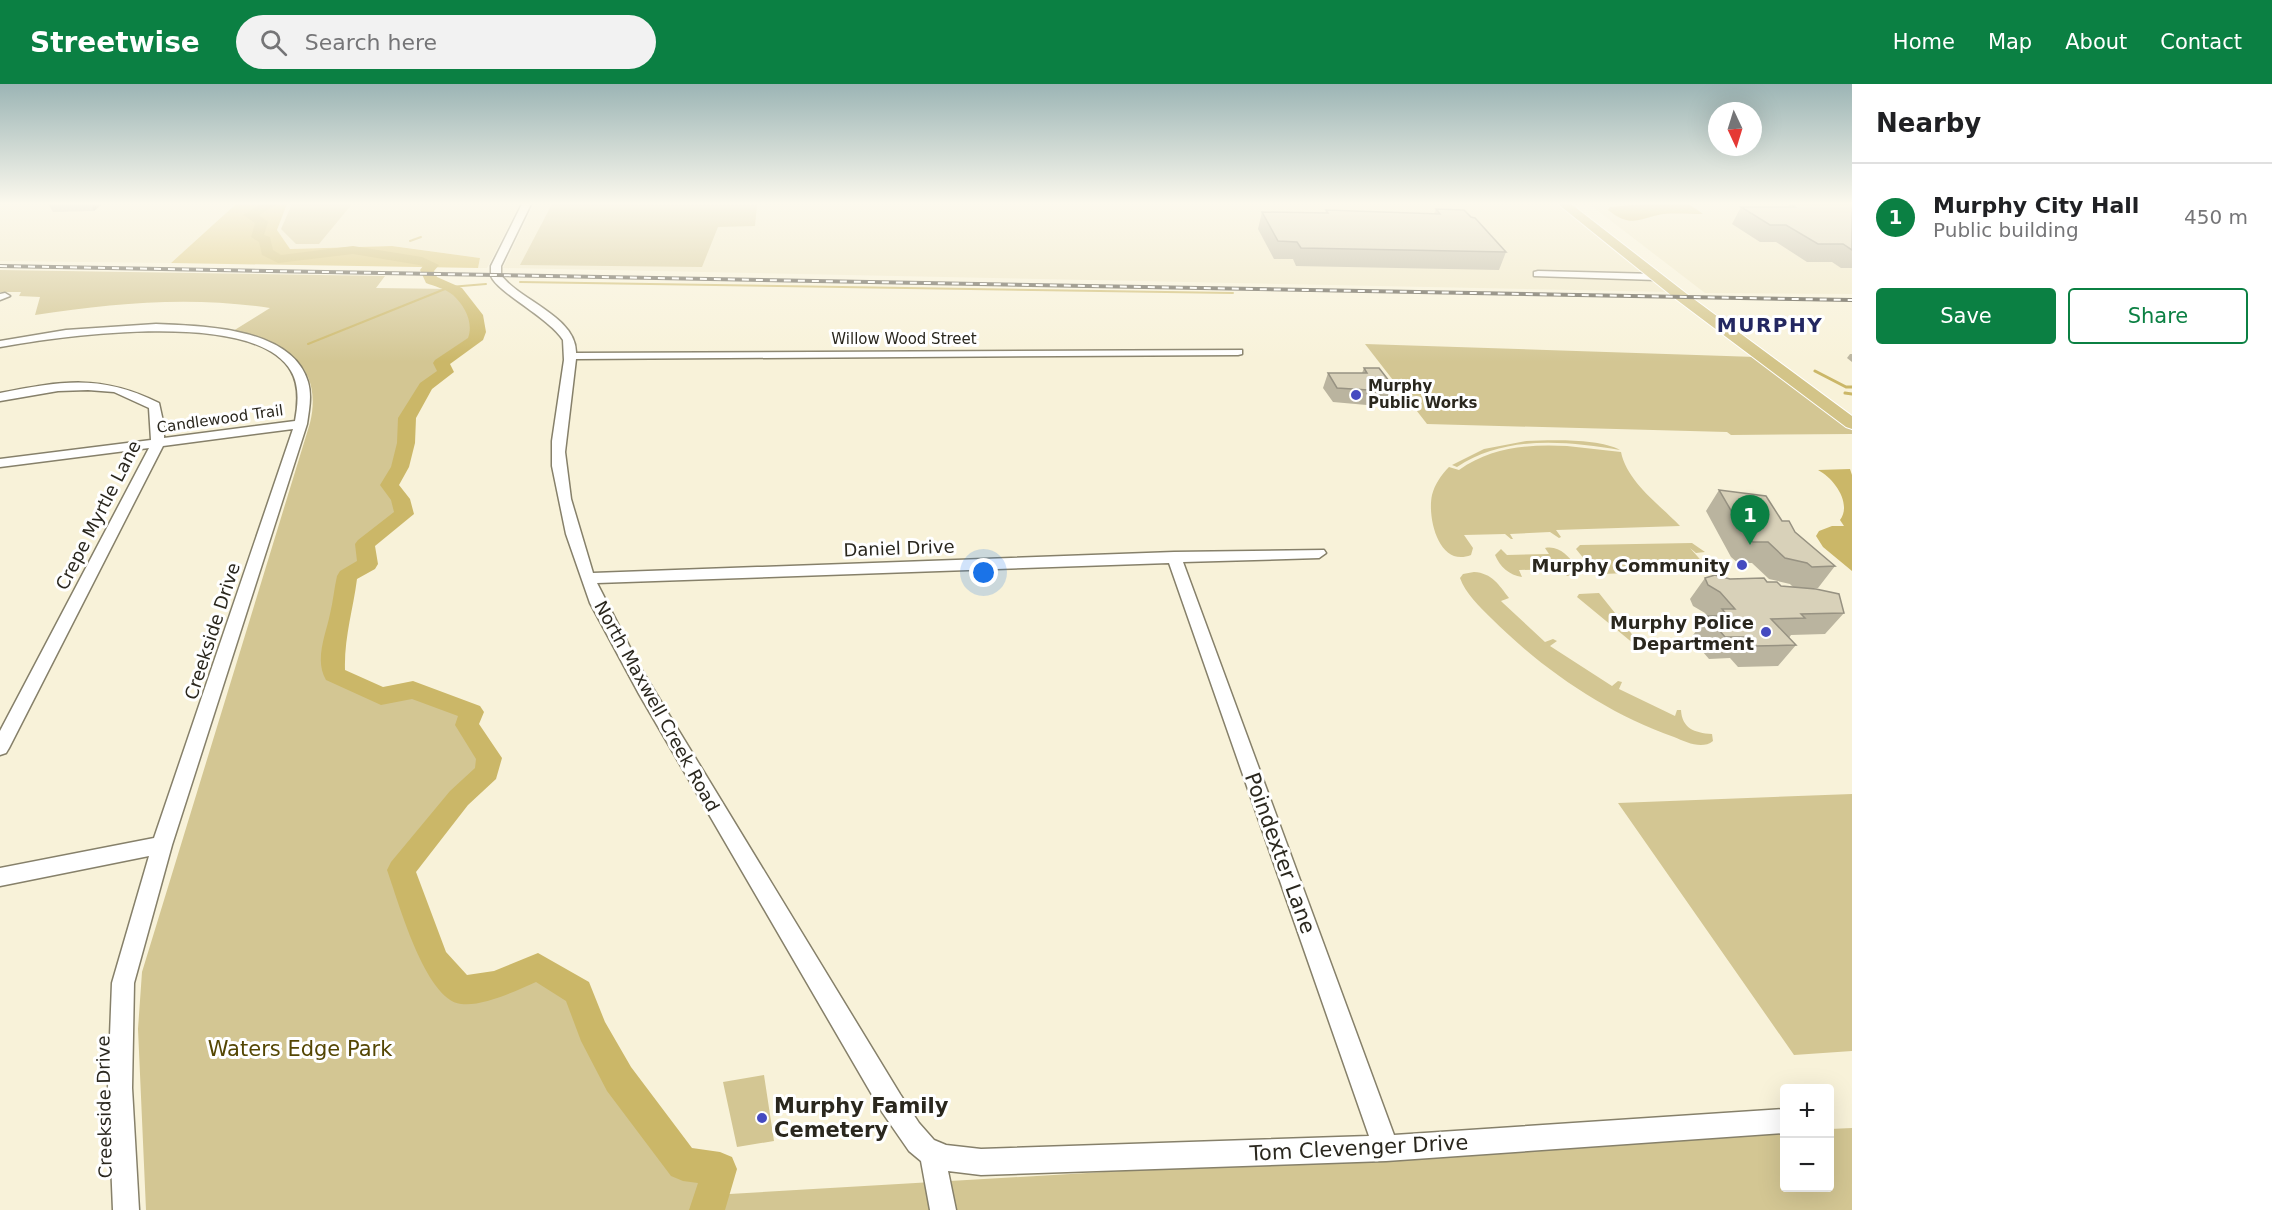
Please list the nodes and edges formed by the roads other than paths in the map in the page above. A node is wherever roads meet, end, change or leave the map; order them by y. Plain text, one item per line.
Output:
1 (501, 257) edge
2 (1630, 257) edge
3 (1647, 257) edge
4 (1538, 274) dead end
5 (1656, 277) junction
6 (0, 344) edge
7 (1238, 352) dead end
8 (570, 356) junction
9 (0, 397) edge
10 (1852, 408) edge
11 (301, 424) junction
12 (1852, 424) edge
13 (157, 444) junction
14 (1, 463) edge
15 (1319, 553) dead end
16 (1174, 557) junction
17 (588, 578) junction
18 (0, 748) edge
19 (162, 845) junction
20 (0, 877) edge
21 (1780, 1121) edge
22 (1386, 1148) junction
23 (933, 1156) junction
24 (126, 1210) edge
25 (943, 1210) edge

1 - 8 street, North Maxwell Creek Road
2 - 5 main road
3 - 10 main road
4 - 5 street
5 - 12 main road
6 - 11 street, Creekside Drive
7 - 8 street, Willow Wood Street
8 - 17 street, North Maxwell Creek Road
9 - 13 street, Crepe Myrtle Lane
11 - 13 street, Candlewood Trail
11 - 19 street, Creekside Drive
13 - 14 street, Candlewood Trail
13 - 18 street, Crepe Myrtle Lane
15 - 16 street, Daniel Drive
16 - 17 street, Daniel Drive
16 - 22 street, Poindexter Lane
17 - 23 street, North Maxwell Creek Road
19 - 20 street
19 - 24 street, Creekside Drive
21 - 22 street, Tom Clevenger Drive
22 - 23 street, Tom Clevenger Drive
23 - 25 street

